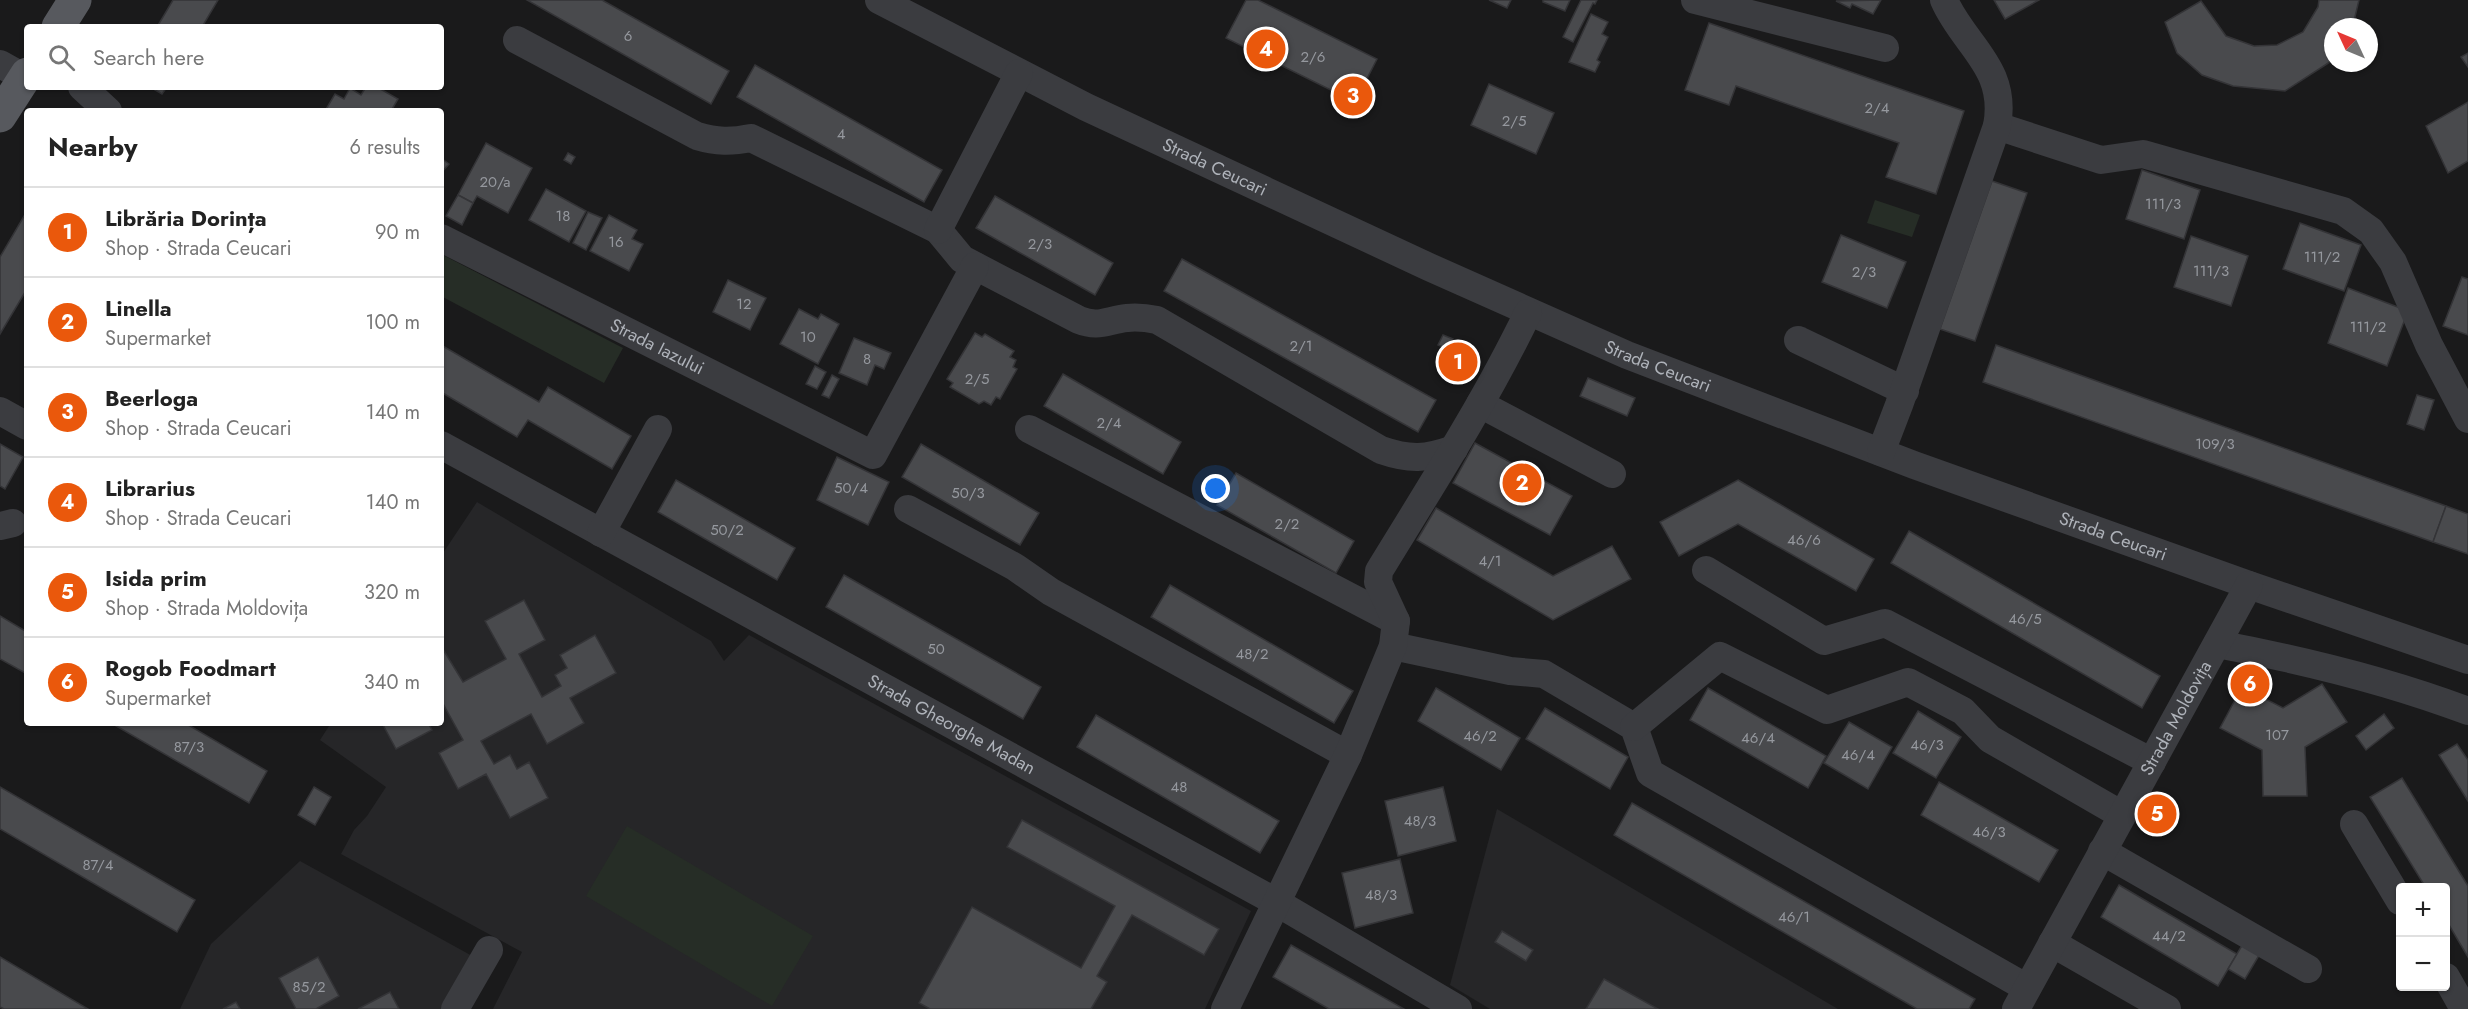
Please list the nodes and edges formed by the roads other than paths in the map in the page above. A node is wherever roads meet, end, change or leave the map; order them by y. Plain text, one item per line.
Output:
1 (75, 0) edge
2 (879, 0) edge
3 (1695, 0) edge
4 (1944, 0) edge
5 (60, 24) edge
6 (517, 40) dead end
7 (1885, 48) dead end
8 (17, 72) edge
9 (1019, 73) junction
10 (85, 90) edge
11 (105, 108) edge
12 (0, 116) edge
13 (1997, 126) junction
14 (938, 230) junction
15 (444, 240) edge
16 (975, 266) junction
17 (1528, 313) junction
18 (1798, 340) dead end
19 (1905, 391) junction
20 (1480, 404) junction
21 (0, 411) edge
22 (2468, 419) edge
23 (24, 424) edge
24 (658, 429) dead end
25 (1029, 429) dead end
26 (444, 447) edge
27 (1454, 449) junction
28 (1881, 452) junction
29 (1612, 474) dead end
30 (908, 509) dead end
31 (601, 533) junction
32 (1706, 570) dead end
33 (2249, 585) junction
34 (1394, 633) junction
35 (2217, 644) junction
36 (2468, 660) edge
37 (2468, 711) edge
38 (1634, 727) junction
39 (1348, 755) junction
40 (2152, 762) junction
41 (2122, 815) junction
42 (2354, 824) dead end
43 (2102, 851) junction
44 (2396, 894) edge
45 (1276, 902) junction
46 (2052, 943) junction
47 (489, 950) dead end
48 (2308, 969) dead end
49 (2450, 985) edge
50 (2021, 998) edge
51 (455, 1009) edge
52 (1225, 1009) edge
53 (1458, 1009) edge
54 (2168, 1009) edge
55 (2464, 1009) edge

1 - 5 main road
2 - 9 street, Strada Ceucari
3 - 7 street
4 - 13 street
6 - 14 street
8 - 12 main road
9 - 14 street
9 - 17 street, Strada Ceucari
10 - 11 street
13 - 19 street
13 - 22 street
14 - 16 street
15 - 16 street, Strada Iazului
16 - 27 street
17 - 20 street
17 - 28 street, Strada Ceucari
18 - 19 street
19 - 28 street
20 - 27 street
20 - 29 street
21 - 23 street
24 - 31 street
25 - 34 street
26 - 31 street, Strada Gheorghe Madan
27 - 34 street
28 - 33 street, Strada Ceucari
30 - 39 street
31 - 45 street, Strada Gheorghe Madan
32 - 40 street
33 - 35 street, Strada Moldovița
33 - 36 street, Strada Ceucari
34 - 38 street
34 - 39 street
35 - 37 street
35 - 40 street, Strada Moldovița
38 - 41 street
38 - 50 street
39 - 45 street
40 - 41 street, Strada Moldovița
41 - 43 street, Strada Moldovița
42 - 44 street
43 - 46 street, Strada Moldovița
43 - 48 street
45 - 52 street
45 - 53 street, Strada Gheorghe Madan
46 - 50 street, Strada Moldovița
46 - 54 street
47 - 51 street
49 - 55 street

